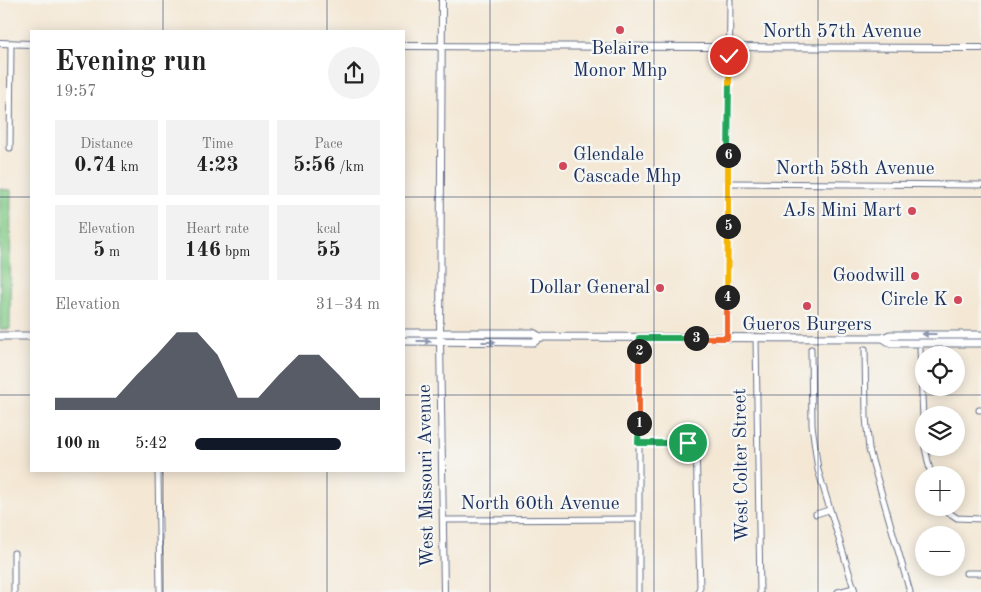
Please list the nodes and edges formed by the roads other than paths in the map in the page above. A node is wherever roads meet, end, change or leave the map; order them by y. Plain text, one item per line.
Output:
1 (442, 0) edge
2 (730, 0) edge
3 (0, 43) edge
4 (11, 43) junction
5 (30, 44) edge
6 (405, 46) edge
7 (442, 46) junction
8 (729, 47) junction
9 (981, 48) edge
10 (10, 148) dead end
11 (728, 183) junction
12 (981, 185) edge
13 (405, 333) edge
14 (440, 333) junction
15 (981, 335) edge
16 (0, 336) edge
17 (30, 336) edge
18 (540, 337) junction
19 (639, 338) junction
20 (727, 338) junction
21 (756, 338) junction
22 (882, 338) junction
23 (440, 341) junction
24 (405, 342) edge
25 (981, 343) edge
26 (811, 349) dead end
27 (865, 349) dead end
28 (638, 443) junction
29 (158, 472) edge
30 (829, 510) junction
31 (816, 514) dead end
32 (954, 516) edge
33 (638, 519) junction
34 (981, 519) edge
35 (443, 520) junction
36 (14, 553) dead end
37 (981, 573) edge
38 (966, 574) dead end
39 (854, 590) edge
40 (14, 592) edge
41 (160, 592) edge
42 (444, 592) edge
43 (640, 592) edge
44 (698, 592) edge
45 (760, 592) edge
46 (838, 592) edge
47 (910, 592) edge

1 - 7 street, West Missouri Avenue
2 - 8 street
3 - 4 street
4 - 5 street
4 - 10 street
6 - 7 street, North 57th Avenue
7 - 8 street, North 57th Avenue
7 - 14 street, West Missouri Avenue
8 - 9 street, North 57th Avenue
8 - 11 street
11 - 12 street, North 58th Avenue
11 - 20 street
13 - 14 main road
14 - 18 main road
14 - 23 street, West Missouri Avenue
15 -> 22 main road
16 - 17 main road
18 - 19 main road
23 -> 18 main road
19 - 20 main road
19 - 28 street
20 - 21 main road
21 - 22 main road
21 - 45 street, West Colter Street
22 - 25 main road
24 -> 23 main road
23 - 35 street, West Missouri Avenue
26 - 30 street
27 - 47 street
28 - 33 street
28 - 44 street
29 - 41 street
30 - 31 street
30 - 39 street
32 - 34 street
33 - 35 street, North 60th Avenue
33 - 43 street
35 - 42 street, West Missouri Avenue
36 - 40 street
37 - 38 street
39 - 46 street

